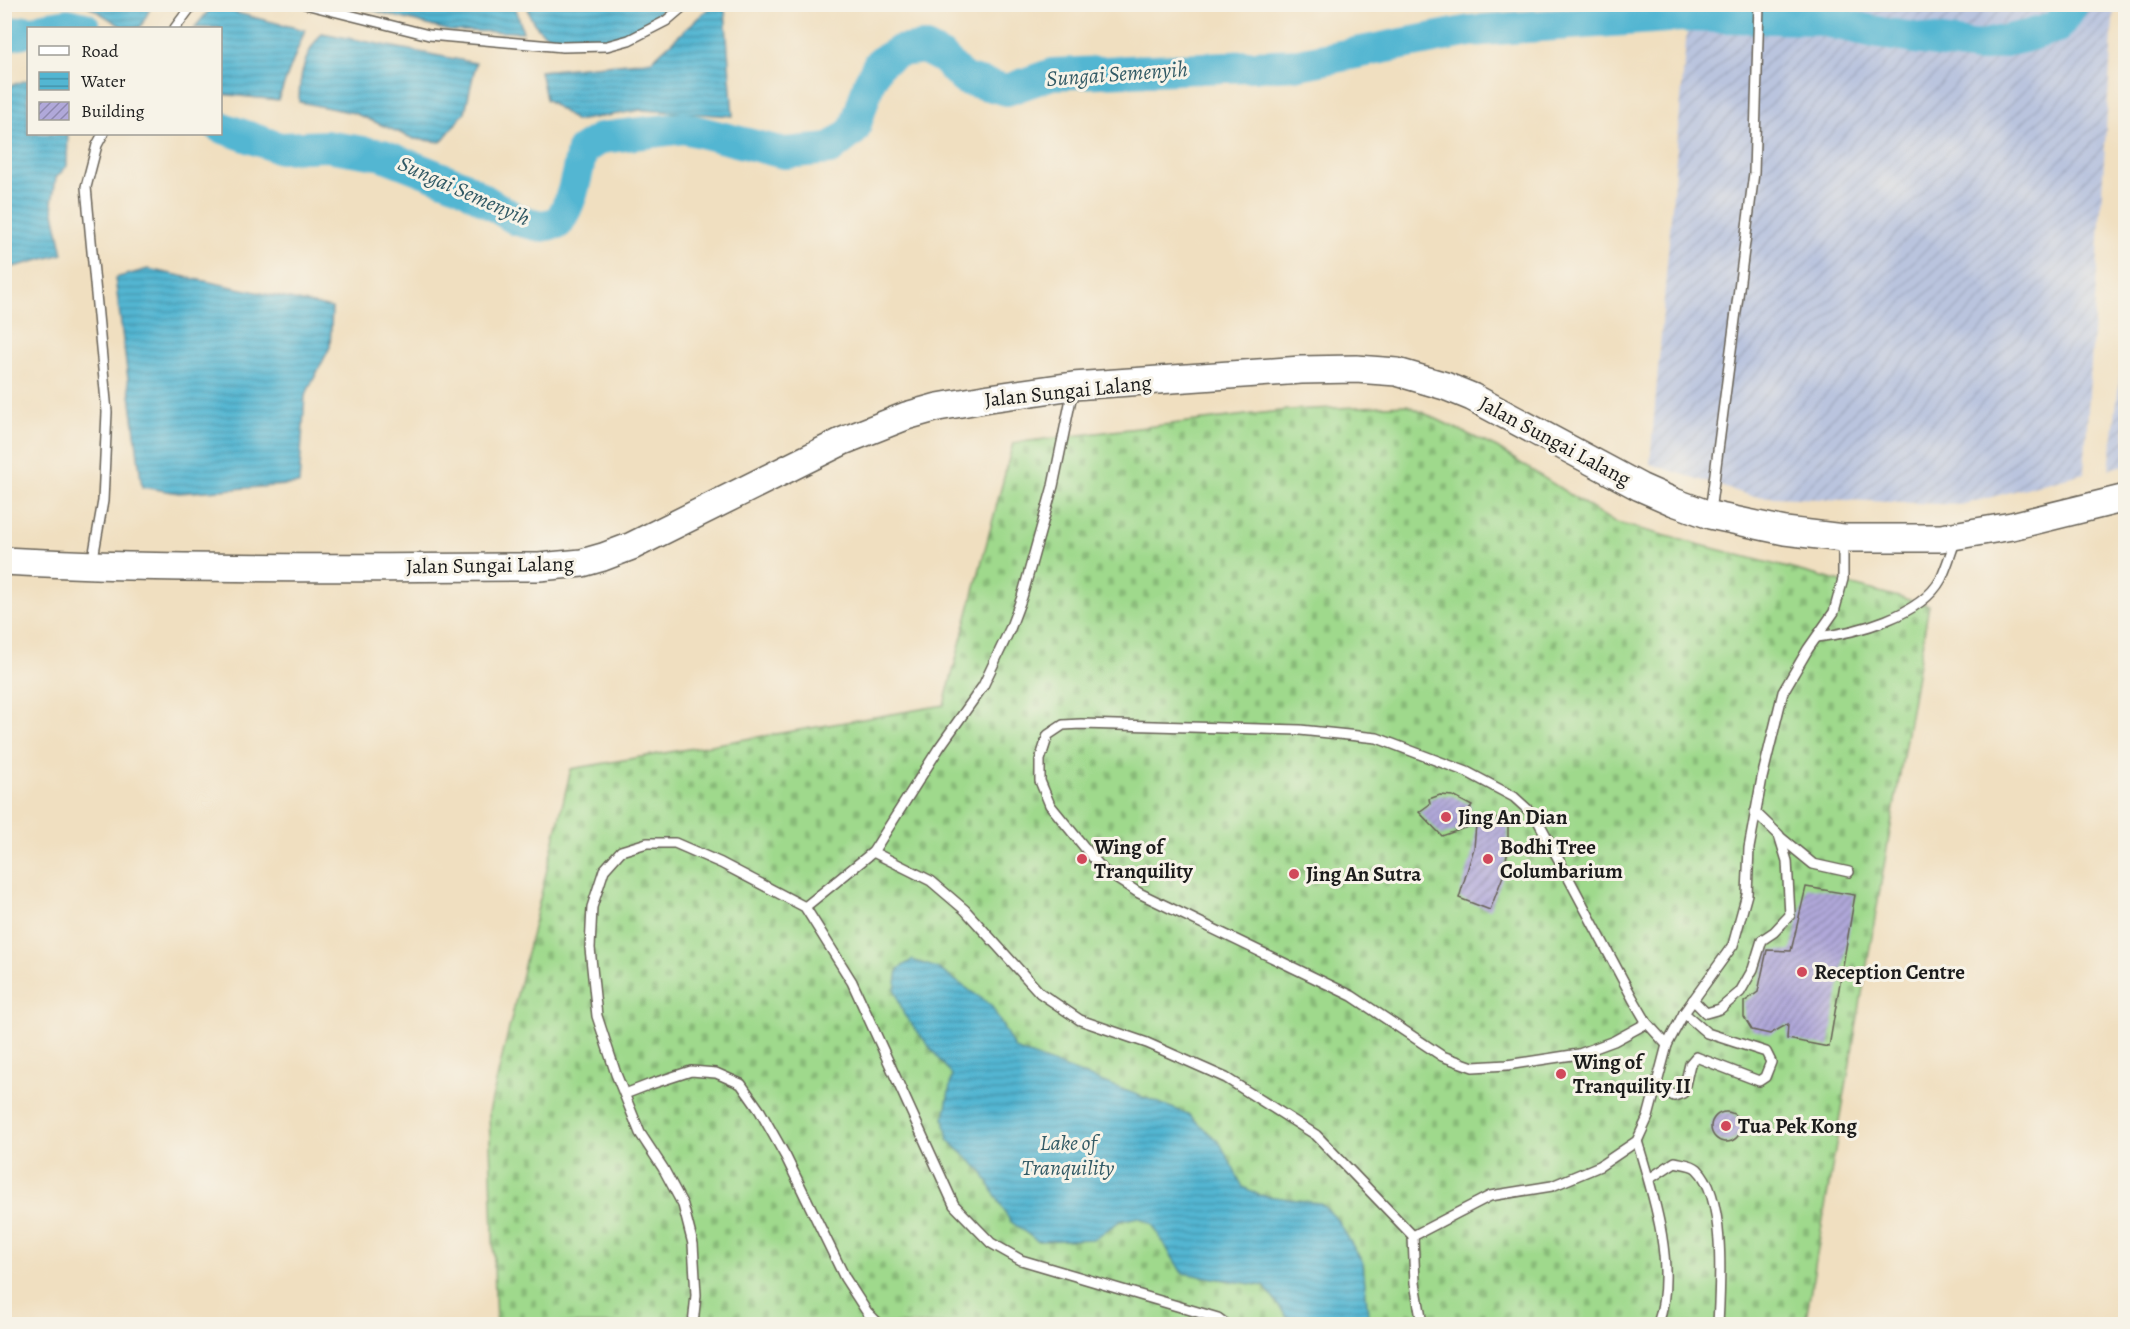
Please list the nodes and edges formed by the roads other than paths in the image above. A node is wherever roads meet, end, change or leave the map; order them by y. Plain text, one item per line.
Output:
1 (193, 4) edge
2 (305, 4) edge
3 (686, 4) edge
4 (1759, 4) edge
5 (176, 27) edge
6 (102, 135) edge
7 (1074, 386) junction
8 (2126, 498) edge
9 (1710, 515) junction
10 (1957, 536) junction
11 (1843, 538) junction
12 (4, 561) edge
13 (92, 566) junction
14 (1817, 637) junction
15 (1755, 812) junction
16 (1779, 835) junction
17 (873, 852) junction
18 (1848, 872) dead end
19 (805, 908) junction
20 (1693, 1000) junction
21 (1684, 1013) junction
22 (1647, 1023) junction
23 (1667, 1045) junction
24 (1656, 1086) junction
25 (625, 1094) junction
26 (1637, 1141) junction
27 (1649, 1179) junction
28 (1413, 1236) junction
29 (693, 1324) edge
30 (879, 1324) edge
31 (1226, 1324) edge
32 (1422, 1324) edge
33 (1658, 1324) edge
34 (1718, 1324) edge

1 - 5 lane
2 - 3 lane
4 - 9 lane
6 - 13 lane
7 - 9 street, Jalan Sungai Lalang
7 - 13 street, Jalan Sungai Lalang
7 - 17 lane
8 - 10 street, Jalan Sungai Lalang
9 - 11 street, Jalan Sungai Lalang
10 - 11 street, Jalan Sungai Lalang
10 - 14 lane
11 - 14 lane
12 - 13 street, Jalan Sungai Lalang
14 - 15 lane
15 - 16 lane
15 - 20 lane
16 - 18 lane
16 - 20 lane
17 - 19 lane
17 - 28 lane
19 - 25 lane
19 - 31 lane
20 - 21 lane
21 - 23 lane
21 - 24 lane
22 - 22 lane
22 - 23 lane
23 - 24 lane
24 - 26 lane
25 - 29 lane
25 - 30 lane
26 - 27 lane
26 - 28 lane
27 - 33 lane
27 - 34 lane
28 - 32 lane

